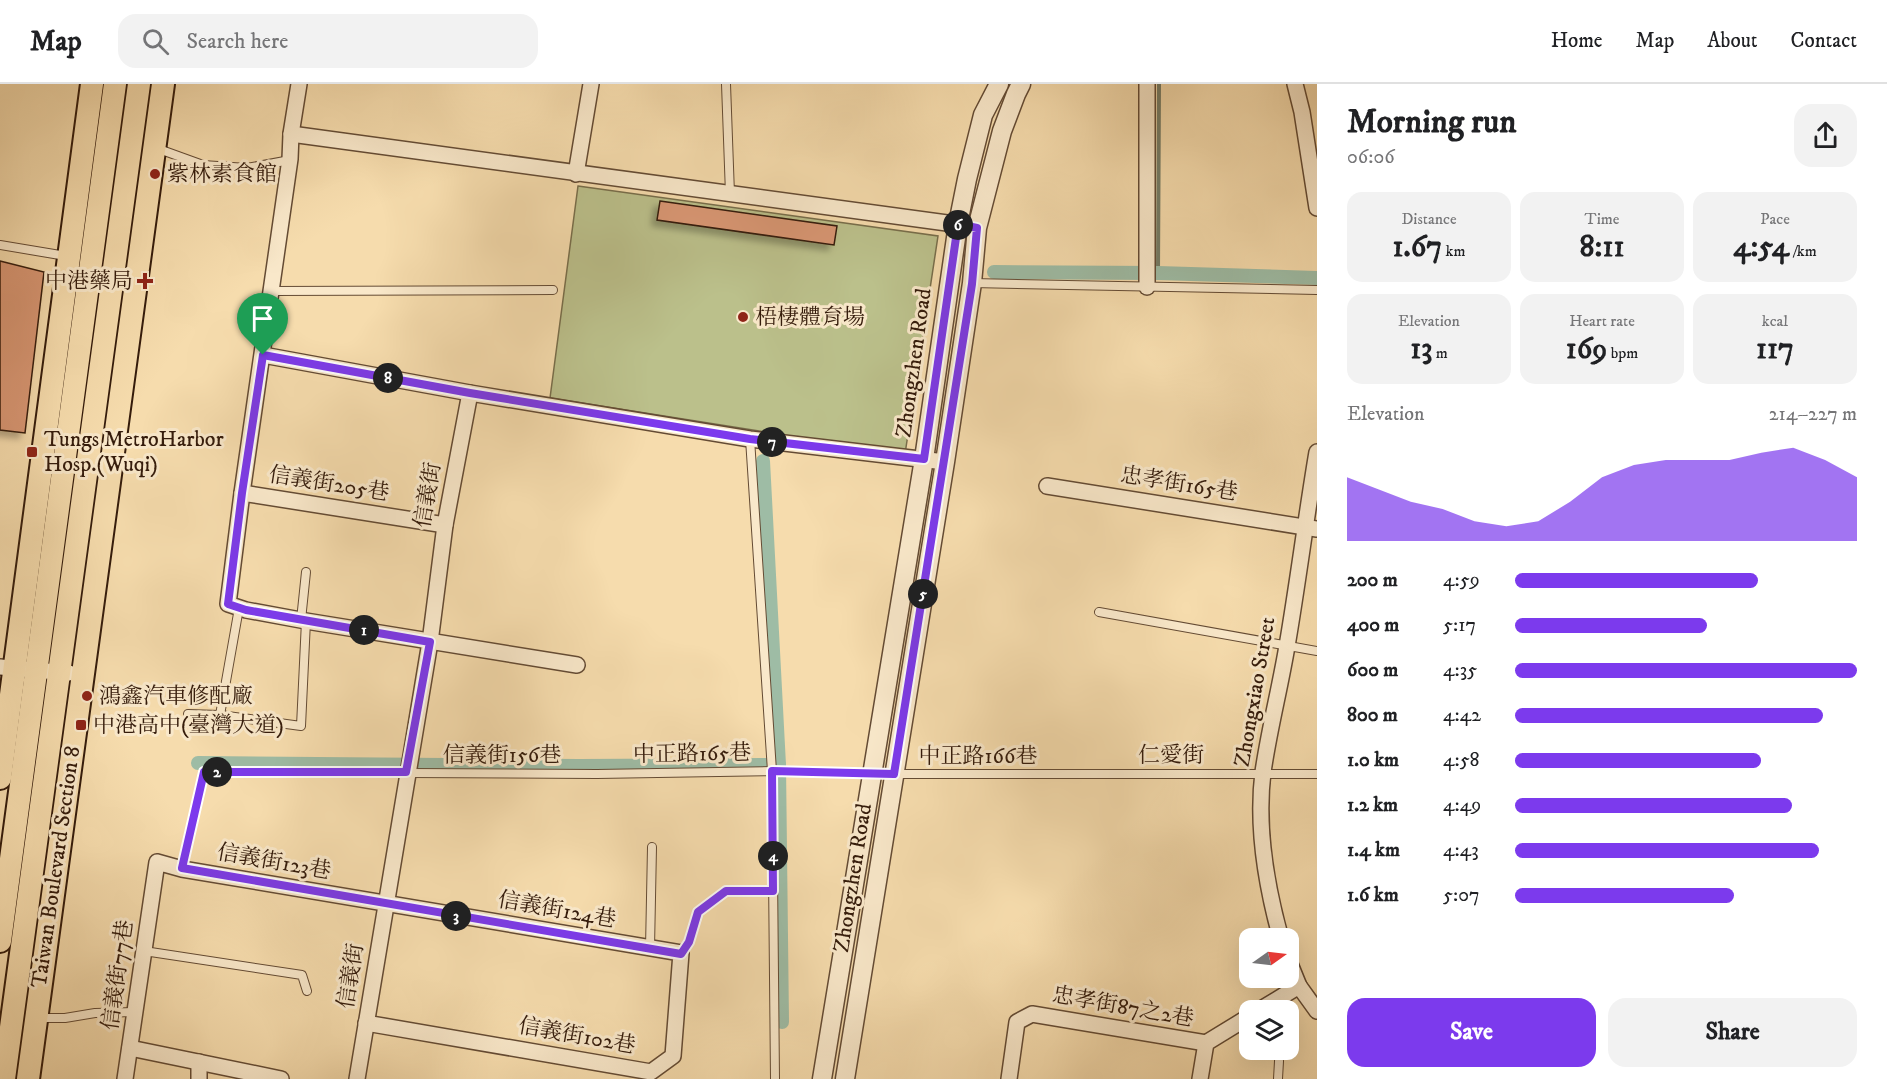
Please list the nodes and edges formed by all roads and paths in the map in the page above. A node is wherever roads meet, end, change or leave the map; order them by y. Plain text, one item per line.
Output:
1 (92, 84) edge
2 (115, 84) edge
3 (139, 84) edge
4 (163, 84) edge
5 (299, 84) edge
6 (591, 84) edge
7 (726, 84) edge
8 (999, 84) edge
9 (1021, 84) edge
10 (1147, 84) edge
11 (1294, 84) edge
12 (1309, 113) edge
13 (291, 134) junction
14 (154, 147) junction
15 (290, 159) junction
16 (576, 174) junction
17 (730, 194) junction
18 (1317, 208) edge
19 (958, 224) junction
20 (977, 228) junction
21 (0, 245) edge
22 (69, 257) junction
23 (92, 261) junction
24 (115, 265) junction
25 (138, 270) junction
26 (972, 284) junction
27 (1147, 287) junction
28 (553, 290) dead end
29 (1317, 290) edge
30 (272, 291) junction
31 (263, 355) junction
32 (470, 393) junction
33 (750, 439) junction
34 (1317, 452) edge
35 (924, 459) junction
36 (945, 462) junction
37 (1047, 486) dead end
38 (242, 493) junction
39 (445, 525) junction
40 (1310, 528) edge
41 (306, 572) dead end
42 (239, 608) junction
43 (1099, 612) dead end
44 (304, 620) junction
45 (430, 642) junction
46 (1287, 646) junction
47 (1317, 651) edge
48 (577, 665) dead end
49 (39, 670) edge
50 (188, 714) dead end
51 (220, 715) junction
52 (772, 771) junction
53 (406, 772) junction
54 (872, 773) junction
55 (1263, 773) junction
56 (597, 774) joint
57 (894, 774) junction
58 (1061, 774) joint
59 (1317, 774) edge
60 (0, 778) edge
61 (652, 847) dead end
62 (157, 862) joint
63 (182, 868) junction
64 (773, 891) junction
65 (385, 904) junction
66 (1278, 928) edge
67 (0, 941) edge
68 (650, 948) junction
69 (144, 951) junction
70 (681, 954) junction
71 (1299, 986) edge
72 (1296, 988) edge
73 (307, 991) dead end
74 (1276, 1000) edge
75 (1317, 1011) edge
76 (135, 1012) junction
77 (36, 1018) junction
78 (366, 1023) junction
79 (1239, 1023) edge
80 (1206, 1044) junction
81 (130, 1048) junction
82 (1279, 1061) dead end
83 (199, 1062) junction
84 (4, 1079) edge
85 (27, 1079) edge
86 (125, 1079) edge
87 (199, 1079) edge
88 (281, 1079) edge
89 (357, 1079) edge
90 (774, 1079) edge
91 (822, 1079) edge
92 (845, 1079) edge
93 (1009, 1079) edge
94 (1200, 1079) edge
95 (1278, 1079) edge

1 - 22 main road, Taiwan Boulevard Section 8
2 - 23 main road, Taiwan Boulevard Section 8
3 - 24 main road, Taiwan Boulevard Section 8
4 - 14 main road, Taiwan Boulevard Section 8
5 - 13 street
6 - 16 street
7 - 17 lane
8 - 19 street, Zhongzhen Road
9 - 20 street, Zhongzhen Road
10 - 27 street
11 - 12 street
12 - 18 street
13 - 15 street
13 - 16 street
14 - 15 lane
14 - 25 main road, Taiwan Boulevard Section 8
15 - 30 street
16 - 17 street
17 - 19 street
19 - 20 street
19 - 35 street, Zhongzhen Road
20 - 26 street, Zhongzhen Road
21 - 22 lane
22 - 23 lane
22 - 49 main road, Taiwan Boulevard Section 8
23 - 24 lane
23 - 49 main road, Taiwan Boulevard Section 8
24 - 25 lane
24 - 49 main road, Taiwan Boulevard Section 8
25 - 49 main road, Taiwan Boulevard Section 8
26 - 27 lane
26 - 36 street, Zhongzhen Road
27 - 29 lane
28 - 30 lane
30 - 31 street
31 - 32 street
31 - 38 street
32 - 33 street
32 - 39 street, 信義街
33 - 35 street
33 - 52 lane
34 - 40 street, Zhongxiao Street
35 - 36 street
35 - 54 street, Zhongzhen Road
36 - 57 street, Zhongzhen Road
37 - 40 street, 忠孝街165巷
38 - 39 street, 信義街205巷
38 - 42 street
39 - 45 street, 信義街
40 - 46 street, Zhongxiao Street
41 - 44 lane
42 - 44 street
42 - 51 lane
43 - 46 lane
44 - 45 street
44 - 51 lane
45 - 48 street
45 - 53 street, 信義街
46 - 47 lane
46 - 55 street, Zhongxiao Street
49 - 60 main road, Taiwan Boulevard Section 8
49 - 67 main road, Taiwan Boulevard Section 8
49 - 77 main road, Taiwan Boulevard Section 8
49 - 84 main road, Taiwan Boulevard Section 8
50 - 51 lane
52 - 54 lane, 中正路165巷
52 - 56 lane, 中正路165巷
52 - 64 lane
53 - 56 lane, 信義街156巷
53 - 63 lane, 信義街156巷
53 - 65 street, 信義街
54 - 57 lane, 中正路165巷
54 - 91 street, Zhongzhen Road
55 - 58 lane, 仁愛街
55 - 59 lane, 仁愛街
55 - 66 street, Zhongxiao Street
57 - 58 lane, 中正路166巷
57 - 92 street, Zhongzhen Road
61 - 68 lane, 信義街124巷
62 - 63 street, 信義街123巷
62 - 69 street, 信義街77巷
63 - 65 street, 信義街123巷
64 - 70 lane
64 - 90 lane
65 - 68 street, 信義街124巷
65 - 78 street, 信義街
68 - 70 street, 信義街124巷
69 - 73 lane
69 - 76 street, 信義街77巷
70 - 78 street, 信義街102巷
71 - 75 street
72 - 74 street
76 - 77 lane
76 - 81 street, 信義街77巷
77 - 85 main road, Taiwan Boulevard Section 8
78 - 89 street, 信義街
79 - 80 street
80 - 93 street, 忠孝街87之2巷
80 - 94 street
81 - 83 street, 信義街77巷
81 - 86 street
82 - 95 lane
83 - 87 street
83 - 88 street, 信義街77巷

